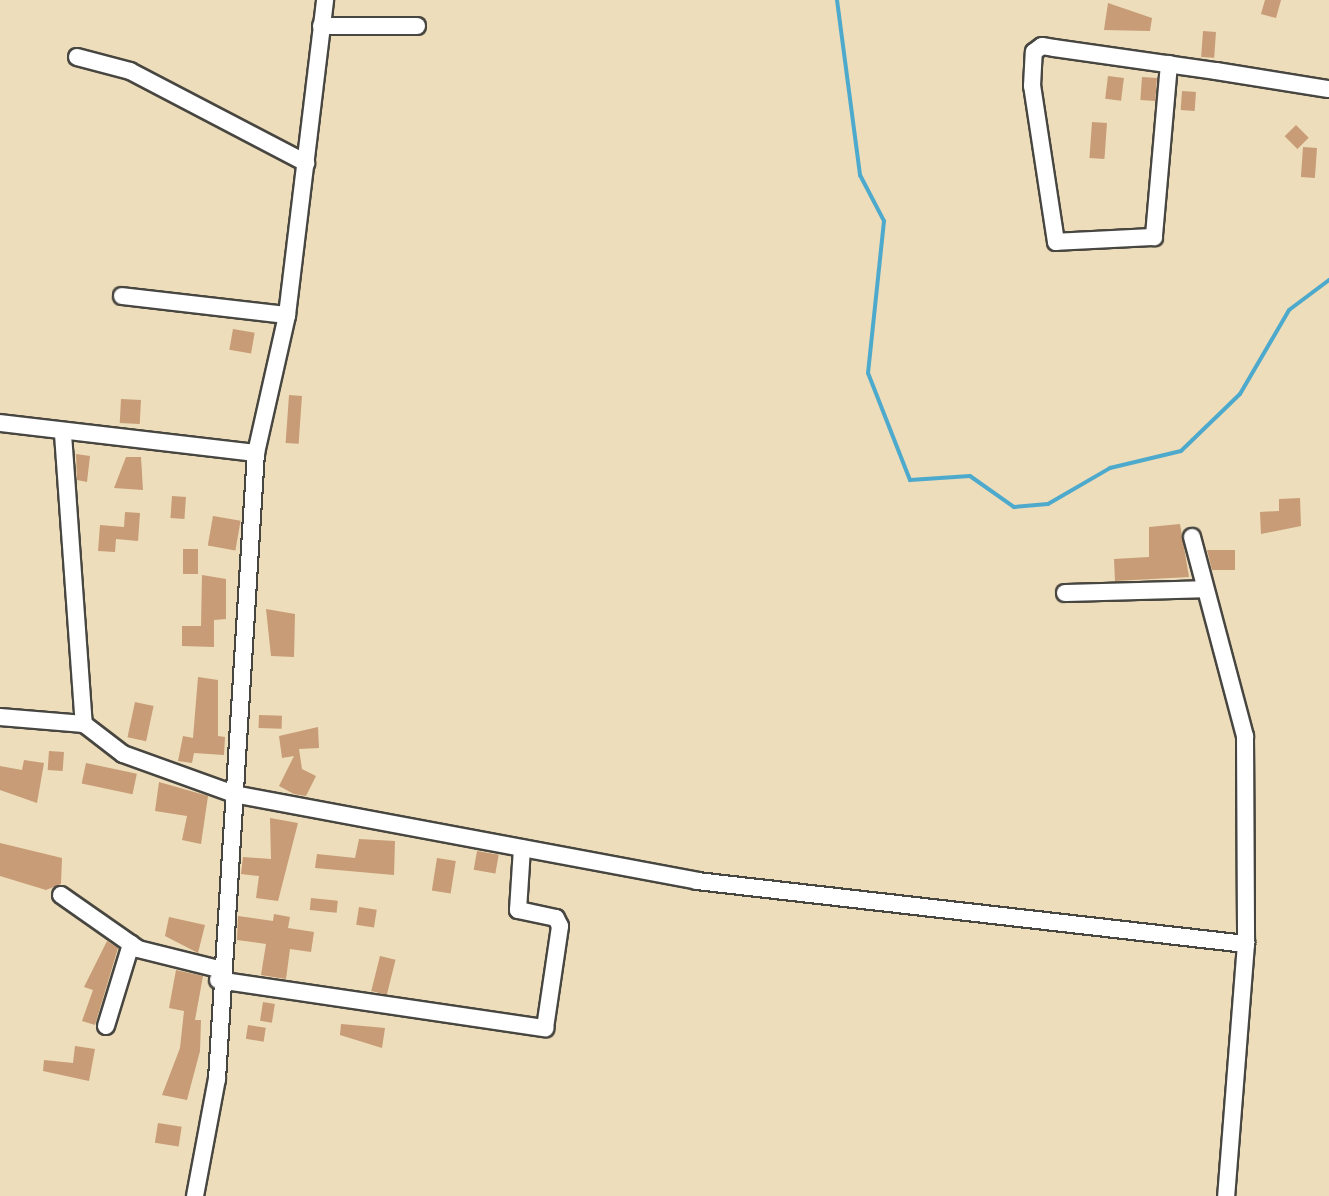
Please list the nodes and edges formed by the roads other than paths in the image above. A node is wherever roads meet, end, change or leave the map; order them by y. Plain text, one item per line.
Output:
1 (325, 0) edge
2 (321, 26) junction
3 (417, 26) dead end
4 (77, 57) dead end
5 (1169, 64) junction
6 (1329, 89) edge
7 (306, 163) junction
8 (122, 296) dead end
9 (287, 315) junction
10 (0, 423) edge
11 (63, 434) junction
12 (256, 453) junction
13 (1192, 537) dead end
14 (1204, 589) junction
15 (1065, 593) dead end
16 (0, 717) edge
17 (84, 724) junction
18 (234, 794) junction
19 (522, 848) junction
20 (61, 895) dead end
21 (131, 944) junction
22 (1246, 944) junction
23 (218, 975) junction
24 (106, 1026) dead end
25 (195, 1196) edge
26 (1226, 1196) edge

1 - 2 street
2 - 3 street
2 - 7 street
4 - 7 street
5 - 5 street
5 - 6 street
7 - 9 street
8 - 9 street
9 - 12 street
10 - 11 street
11 - 12 street
11 - 17 street
12 - 18 street
13 - 14 street
14 - 15 street
14 - 22 street
16 - 17 street
17 - 18 street
18 - 19 street
18 - 23 street
19 - 22 street
19 - 23 street
20 - 21 street
21 - 23 street
21 - 24 street
22 - 26 street
23 - 25 street

